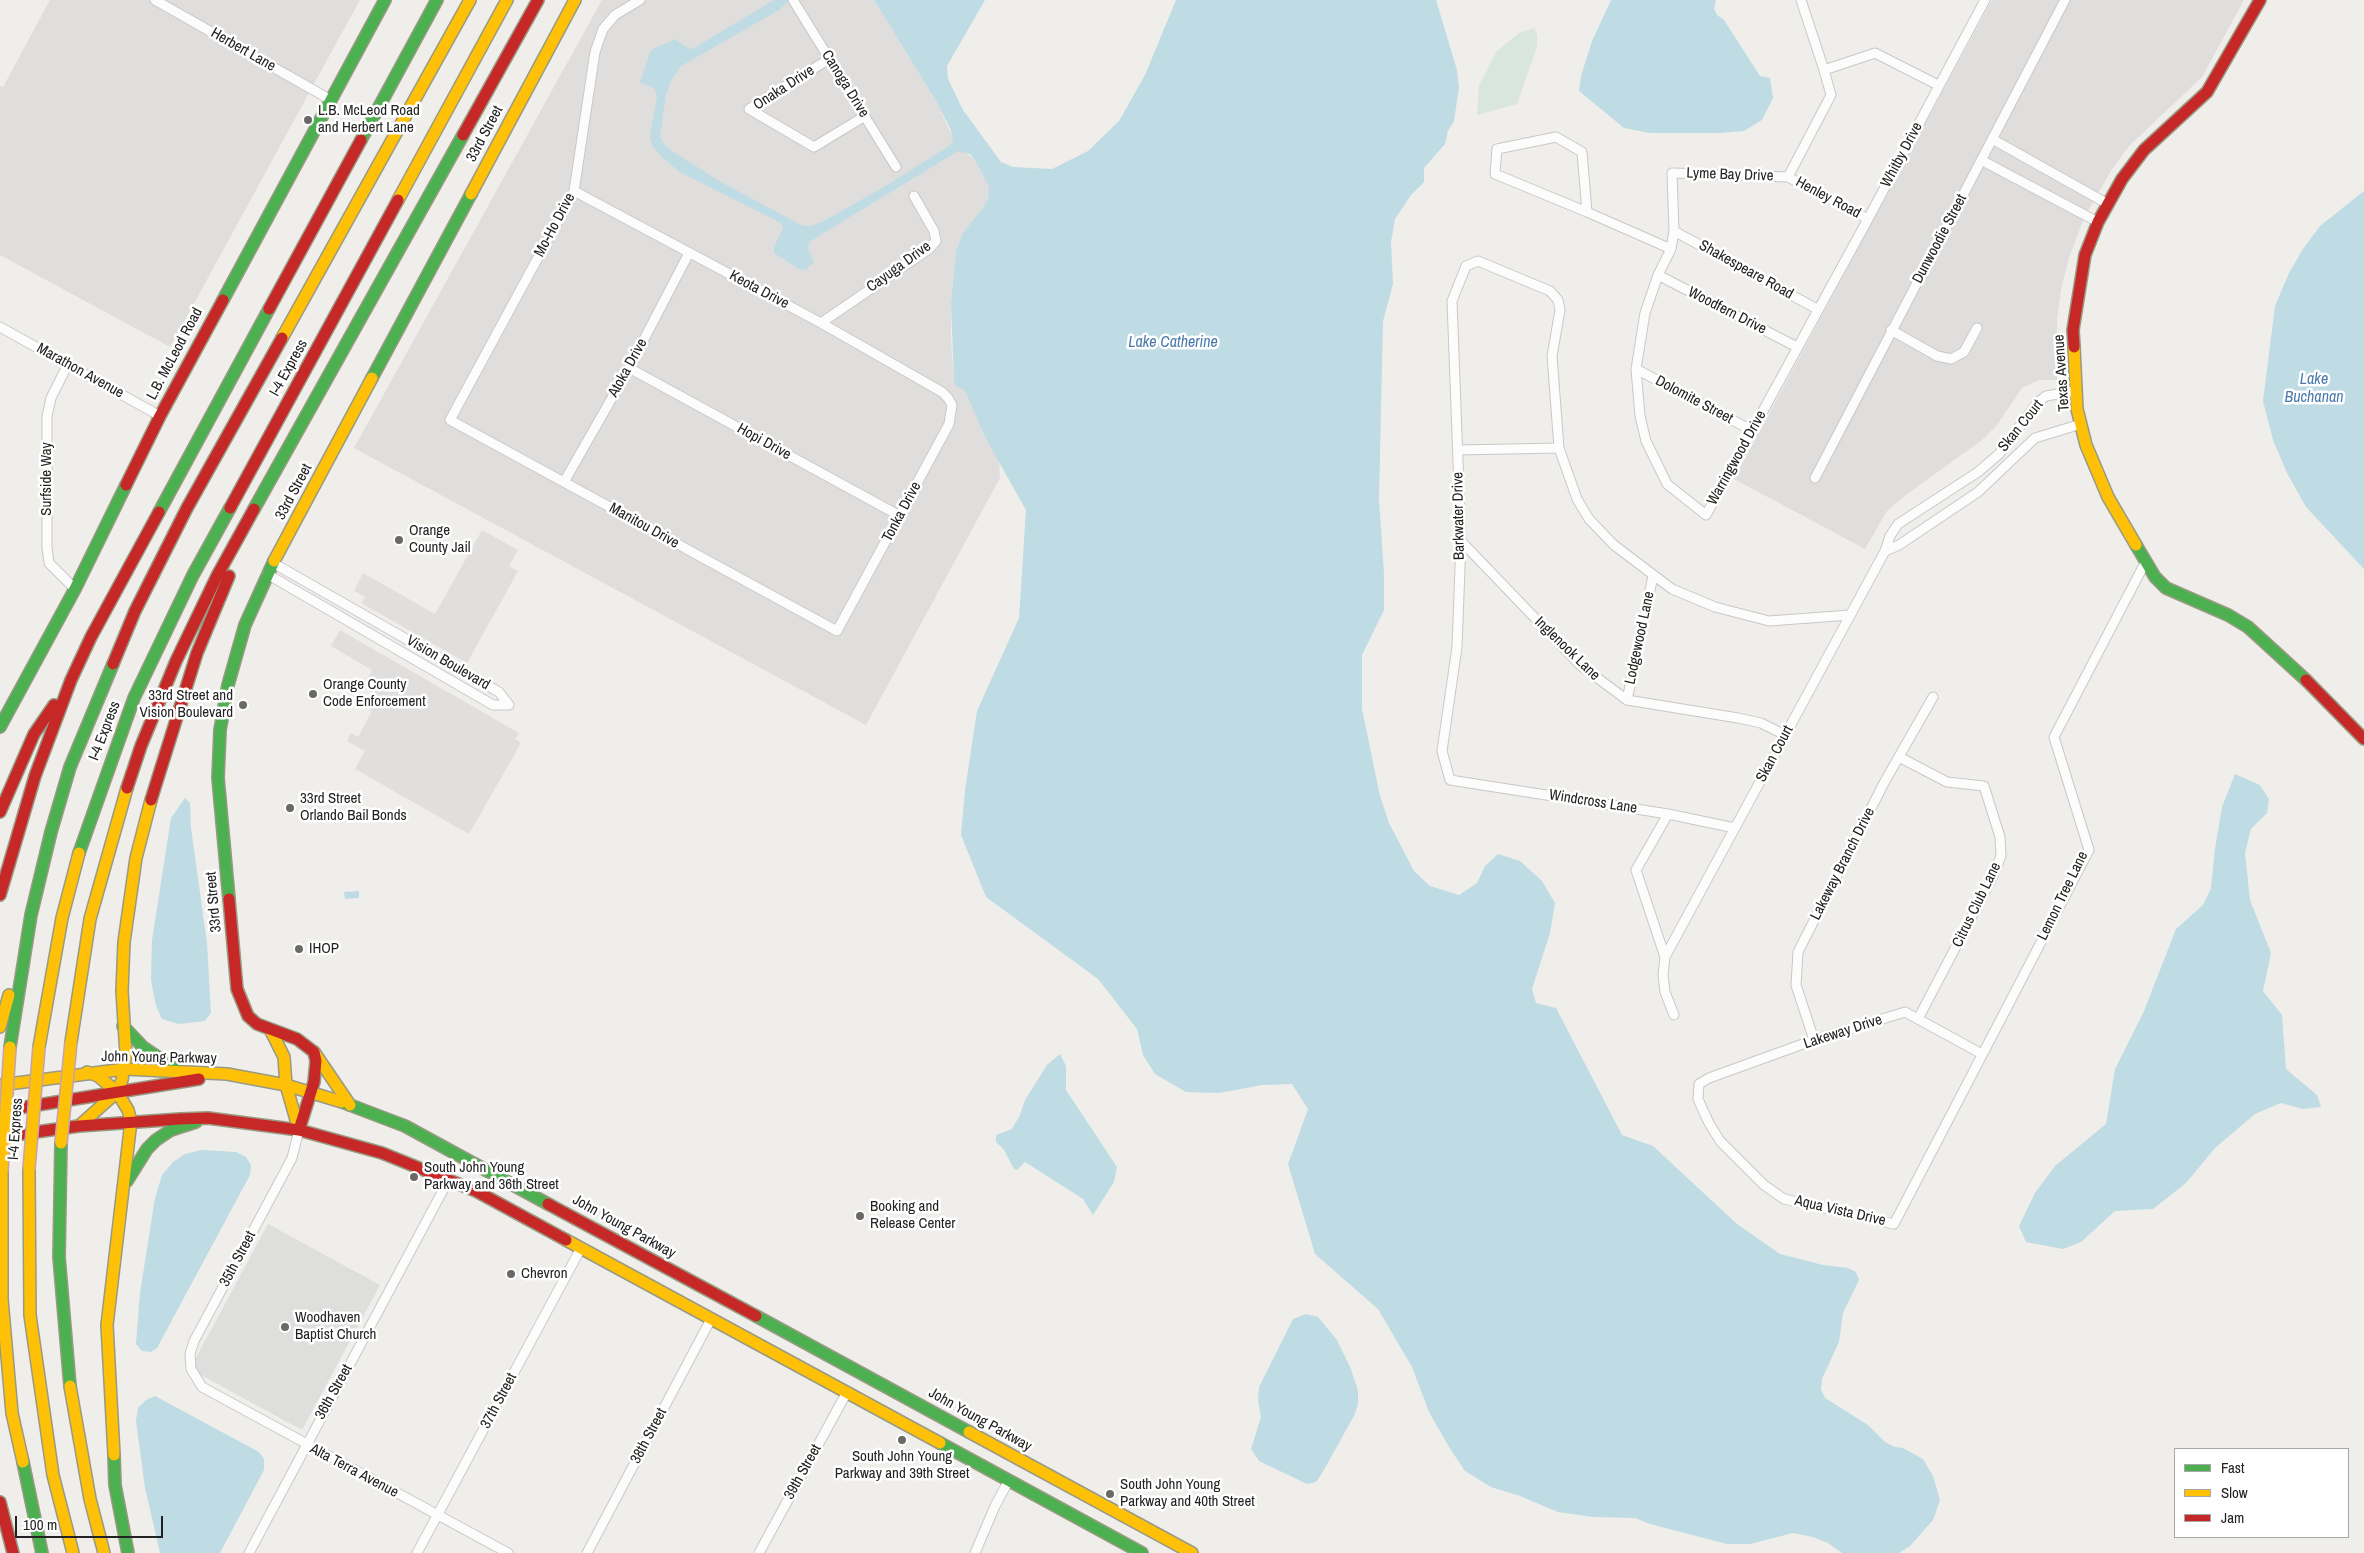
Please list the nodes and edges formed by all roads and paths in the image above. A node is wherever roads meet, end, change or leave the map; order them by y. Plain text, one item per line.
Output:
1 (155, 0) edge
2 (385, 0) edge
3 (437, 0) edge
4 (470, 0) edge
5 (507, 0) edge
6 (538, 0) edge
7 (575, 0) edge
8 (640, 0) edge
9 (1801, 0) edge
10 (1985, 0) edge
11 (2065, 0) edge
12 (2260, 0) edge
13 (794, 2) edge
14 (829, 59) junction
15 (1824, 70) junction
16 (1938, 85) junction
17 (331, 100) junction
18 (865, 116) junction
19 (1992, 139) junction
20 (1981, 160) junction
21 (896, 167) dead end
22 (1788, 177) junction
23 (574, 191) junction
24 (914, 196) dead end
25 (2108, 204) junction
26 (1587, 212) junction
27 (1868, 219) junction
28 (2098, 222) junction
29 (1674, 231) junction
30 (1671, 249) junction
31 (689, 253) junction
32 (1658, 275) junction
33 (1817, 309) junction
34 (821, 322) junction
35 (0, 328) edge
36 (1977, 328) dead end
37 (1891, 330) junction
38 (1797, 347) junction
39 (68, 364) junction
40 (628, 368) junction
41 (1636, 369) junction
42 (2075, 391) junction
43 (942, 392) joint
44 (160, 416) junction
45 (450, 420) joint
46 (2081, 424) junction
47 (1752, 431) junction
48 (1559, 448) junction
49 (1458, 450) junction
50 (275, 471) junction
51 (1815, 478) dead end
52 (564, 482) junction
53 (900, 516) junction
54 (1461, 541) junction
55 (1885, 551) junction
56 (2146, 561) junction
57 (273, 563) junction
58 (267, 574) junction
59 (1653, 576) junction
60 (75, 589) junction
61 (1850, 615) junction
62 (837, 631) joint
63 (71, 680) junction
64 (1934, 697) dead end
65 (1627, 700) junction
66 (1, 724) edge
67 (1785, 735) junction
68 (2364, 739) edge
69 (1899, 757) junction
70 (1450, 780) joint
71 (0, 812) edge
72 (1668, 814) junction
73 (1735, 828) junction
74 (0, 895) edge
75 (31, 915) junction
76 (1665, 957) junction
77 (1674, 1015) dead end
78 (1918, 1019) junction
79 (124, 1026) junction
80 (0, 1027) edge
81 (271, 1031) junction
82 (1814, 1040) junction
83 (314, 1052) junction
84 (1982, 1054) junction
85 (125, 1069) junction
86 (177, 1070) junction
87 (87, 1072) junction
88 (227, 1074) junction
89 (1699, 1084) joint
90 (0, 1085) edge
91 (286, 1085) junction
92 (117, 1092) junction
93 (311, 1093) junction
94 (350, 1105) junction
95 (0, 1110) edge
96 (208, 1118) junction
97 (131, 1121) junction
98 (79, 1126) junction
99 (299, 1130) junction
100 (0, 1137) edge
101 (449, 1178) junction
102 (122, 1191) junction
103 (1894, 1224) joint
104 (581, 1248) junction
105 (632, 1248) junction
106 (712, 1319) junction
107 (202, 1387) joint
108 (847, 1392) junction
109 (915, 1402) junction
110 (305, 1445) junction
111 (1009, 1480) junction
112 (0, 1502) edge
113 (438, 1515) junction
114 (13, 1553) edge
115 (42, 1553) edge
116 (73, 1553) edge
117 (104, 1553) edge
118 (128, 1553) edge
119 (249, 1553) edge
120 (418, 1553) edge
121 (508, 1553) edge
122 (587, 1553) edge
123 (759, 1553) edge
124 (975, 1553) edge
125 (1142, 1553) edge
126 (1192, 1553) edge

1 - 17 street, Herbert Lane
2 - 17 main road, L.B. McLeod Road
3 - 63 main road
4 - 75 main road, I-4 Express
5 - 116 main road, I-4 Express, bridge
6 - 50 main road
7 - 57 main road, 33rd Street
8 - 23 street, Mo-Ho Drive
9 - 15 street, Lyme Bay Drive
10 - 16 street, Whitby Drive
11 - 19 street, Dunwoodie Street
12 - 25 main road, Texas Avenue
13 - 14 street, Canoga Drive
14 - 18 street, Canoga Drive
14 - 18 street, Onaka Drive
15 - 16 street
15 - 22 street, Lyme Bay Drive
16 - 27 street, Whitby Drive
17 - 44 main road, L.B. McLeod Road
18 - 21 street, Canoga Drive
19 - 20 street, Dunwoodie Street
19 - 25 street
20 - 28 street
20 - 37 street, Dunwoodie Street
22 - 27 street, Henley Road
22 - 29 street, Lyme Bay Drive
23 - 31 street, Keota Drive
23 - 45 street, Mo-Ho Drive
24 - 34 street, Cayuga Drive
25 - 28 main road, Texas Avenue
26 - 26 street
26 - 30 street
27 - 33 street, Whitby Drive
28 - 42 main road, Texas Avenue
29 - 30 street, Warringwood Drive
29 - 33 street, Shakespeare Road
30 - 32 street, Warringwood Drive
31 - 34 street, Keota Drive
31 - 40 street, Atoka Drive
32 - 38 street, Woodfern Drive
32 - 41 street, Warringwood Drive
33 - 38 street, Warringwood Drive
34 - 43 street, Keota Drive
35 - 39 street, Marathon Avenue
36 - 37 street
37 - 51 street, Dunwoodie Street
38 - 47 street, Warringwood Drive
39 - 44 street, Marathon Avenue
39 - 60 street, Surfside Way
40 - 52 street, Atoka Drive
40 - 53 street, Hopi Drive
41 - 47 street, Dolomite Street
41 - 47 street, Warringwood Drive
42 - 46 main road, Texas Avenue
42 - 55 street, Skan Court
43 - 53 street, Tonka Drive
44 - 60 main road, L.B. McLeod Road
45 - 52 street, Manitou Drive
46 - 55 street, Skan Court
46 - 56 main road, Texas Avenue
48 - 49 street
48 - 49 street, Barkwater Drive
48 - 59 street
49 - 54 street, Barkwater Drive
50 - 79 main road
50 - 117 main road, bridge
52 - 62 street, Manitou Drive
53 - 62 street, Tonka Drive
54 - 65 street, Inglenook Lane
54 - 70 street, Barkwater Drive
55 - 61 street, Skan Court
56 - 68 main road, Texas Avenue
56 - 84 street, Lemon Tree Lane
57 - 58 main road, 33rd Street
57 - 58 street, Vision Boulevard
58 - 81 main road, 33rd Street
59 - 61 street
59 - 65 street, Lodgewood Lane
60 - 66 main road, L.B. McLeod Road
61 - 67 street, Skan Court
63 - 71 main road
63 - 74 main road
64 - 69 street, Lakeway Branch Drive
65 - 67 street, Inglenook Lane
67 - 73 street, Skan Court
69 - 78 street, Citrus Club Lane
69 - 82 street, Lakeway Branch Drive
70 - 72 street, Windcross Lane
72 - 73 street, Windcross Lane
72 - 76 street
73 - 76 street, Skan Court
75 - 80 main road
75 - 115 main road, I-4 Express, bridge
76 - 77 street
78 - 82 street, Lakeway Drive
78 - 84 street, Lakeway Drive
79 - 85 main road
79 - 86 main road
81 - 83 main road, 33rd Street
81 - 91 main road
82 - 89 street, Lakeway Drive
83 - 93 main road
83 - 94 main road
84 - 103 street, Lemon Tree Lane
85 - 86 main road, John Young Parkway
85 - 87 main road, John Young Parkway
85 - 92 main road
86 - 88 main road, John Young Parkway
87 - 90 main road, John Young Parkway
87 - 92 main road
88 - 91 main road, John Young Parkway
88 - 92 main road
89 - 103 street, Aqua Vista Drive
91 - 93 main road, John Young Parkway
91 - 99 main road
92 - 95 main road
92 - 97 main road
92 - 98 main road
93 - 94 main road, John Young Parkway
93 - 99 main road
94 - 105 main road, John Young Parkway
96 - 97 main road
96 - 99 main road
96 - 102 main road
97 - 98 main road
97 - 102 main road
98 - 100 main road
99 - 101 main road
99 - 107 street, 35th Street
101 - 104 main road
101 - 110 street, 36th Street
102 - 118 main road
104 - 105 main road
104 - 106 main road
104 - 113 street, 37th Street
105 - 109 main road, John Young Parkway
106 - 108 main road
106 - 122 street, 38th Street
107 - 110 street, Alta Terra Avenue
108 - 109 main road
108 - 111 main road
108 - 123 street, 39th Street
109 - 126 main road, John Young Parkway
110 - 113 street, Alta Terra Avenue
110 - 119 street, 36th Street
111 - 124 street
111 - 125 main road
112 - 114 main road
113 - 120 street, 37th Street
113 - 121 street, Alta Terra Avenue

